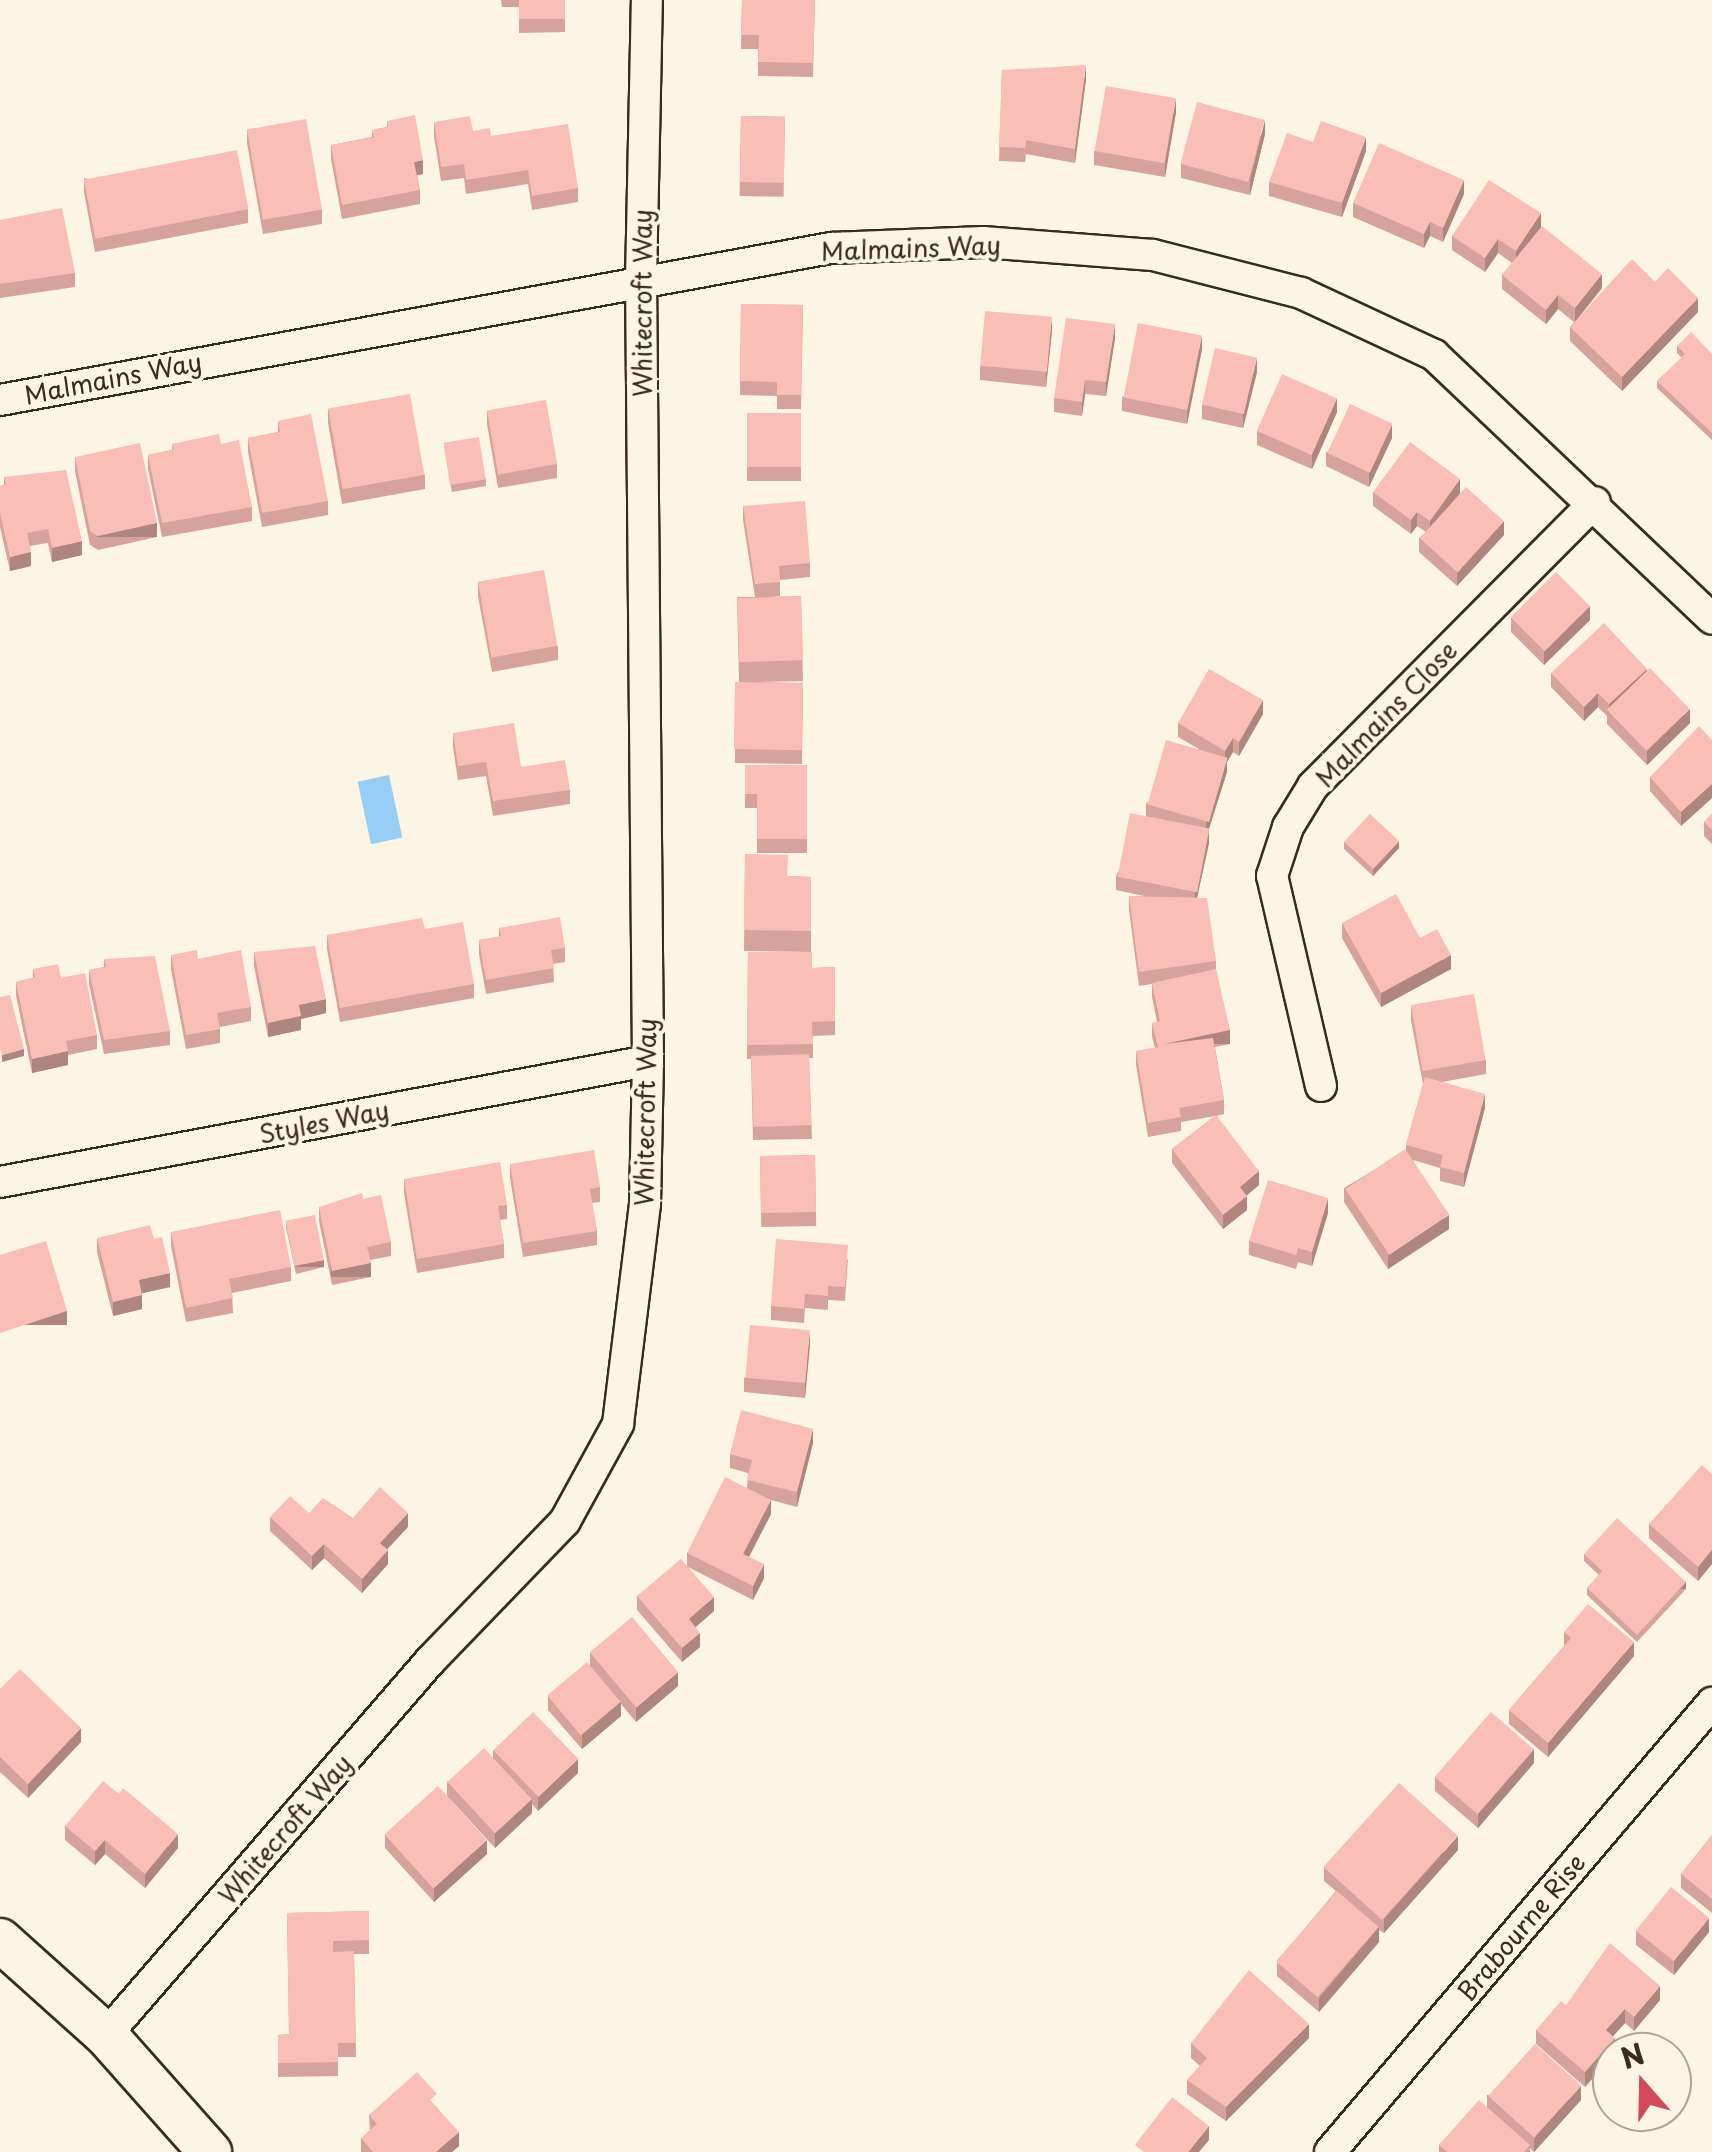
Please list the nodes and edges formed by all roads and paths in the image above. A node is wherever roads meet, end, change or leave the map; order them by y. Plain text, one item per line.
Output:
1 (647, 0) edge
2 (641, 281) junction
3 (0, 400) edge
4 (1595, 502) junction
5 (1712, 618) edge
6 (648, 1062) junction
7 (1321, 1086) dead end
8 (0, 1182) edge
9 (1712, 1703) edge
10 (0, 1940) edge
11 (106, 2035) junction
12 (210, 2152) edge
13 (1330, 2152) edge

1 - 2 street, Whitecroft Way
2 - 3 street, Malmains Way
2 - 4 street, Malmains Way
2 - 6 street, Whitecroft Way
4 - 5 street, Malmains Way
4 - 7 street, Malmains Close
6 - 8 street, Styles Way
6 - 11 street, Whitecroft Way
9 - 13 street, Brabourne Rise
10 - 11 street
11 - 12 street

